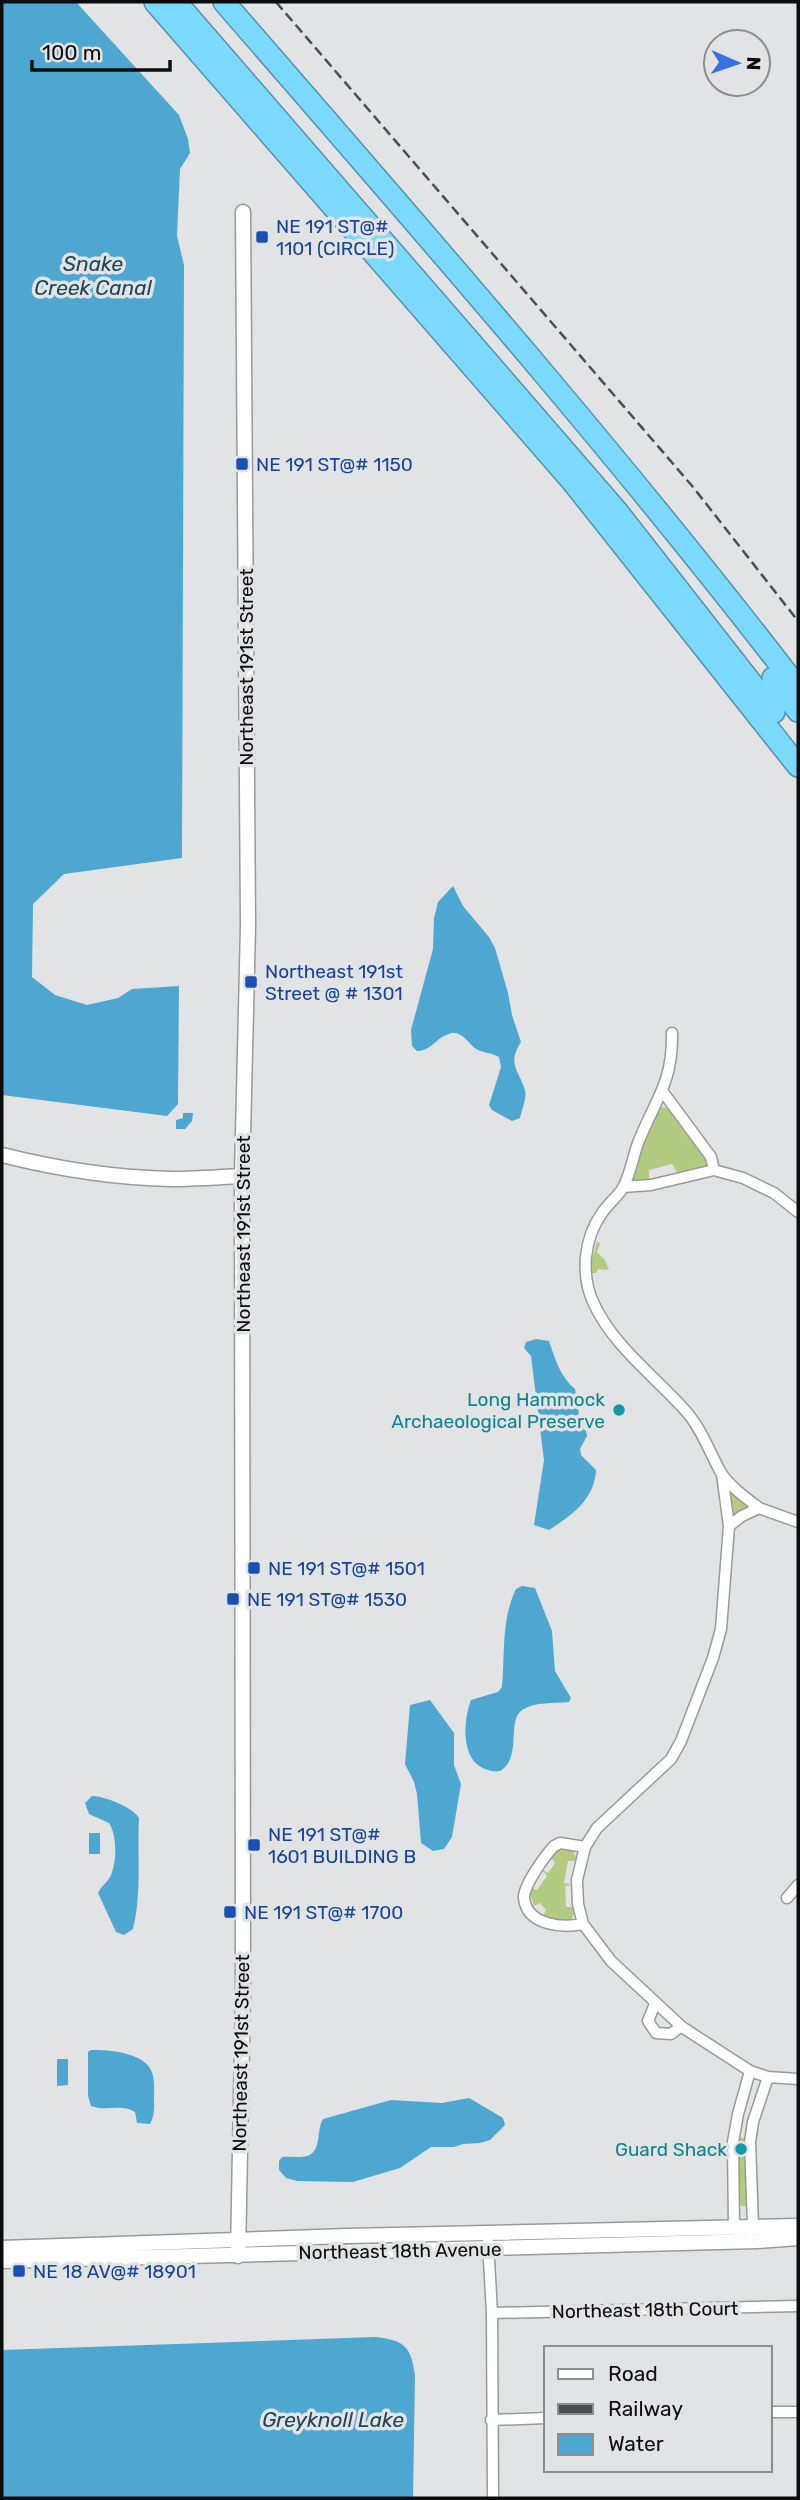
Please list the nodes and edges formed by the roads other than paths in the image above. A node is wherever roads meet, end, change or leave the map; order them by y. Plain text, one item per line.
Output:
1 (155, 2) edge
2 (169, 2) edge
3 (176, 2) edge
4 (206, 2) edge
5 (224, 2) edge
6 (204, 59) junction
7 (361, 180) junction
8 (243, 212) dead end
9 (673, 528) junction
10 (798, 688) edge
11 (798, 711) edge
12 (798, 746) edge
13 (798, 766) edge
14 (672, 1033) dead end
15 (663, 1092) junction
16 (2, 1155) edge
17 (714, 1170) junction
18 (242, 1176) junction
19 (624, 1187) junction
20 (798, 1212) edge
21 (722, 1474) junction
22 (759, 1508) junction
23 (798, 1522) edge
24 (729, 1526) junction
25 (585, 1847) junction
26 (798, 1885) edge
27 (787, 1898) dead end
28 (583, 1924) junction
29 (655, 2004) junction
30 (681, 2026) junction
31 (750, 2071) junction
32 (768, 2077) junction
33 (798, 2079) edge
34 (736, 2128) junction
35 (752, 2130) junction
36 (734, 2226) junction
37 (753, 2226) junction
38 (798, 2226) edge
39 (487, 2233) junction
40 (798, 2238) edge
41 (238, 2239) junction
42 (743, 2242) junction
43 (2, 2248) edge
44 (488, 2249) junction
45 (238, 2256) junction
46 (2, 2260) edge
47 (798, 2306) edge
48 (492, 2313) junction
49 (772, 2412) edge
50 (798, 2412) edge
51 (544, 2418) edge
52 (491, 2420) junction
53 (494, 2498) edge

1 - 6 highway
2 - 6 highway
3 - 12 highway
4 - 7 highway
5 - 9 highway
6 - 13 highway
7 - 9 highway
7 - 11 highway
8 - 18 street, Northeast 191st Street
9 - 10 highway
14 - 15 street
15 - 17 street
15 - 19 street
16 - 18 street
17 - 19 street
17 - 20 street
18 - 41 street, Northeast 191st Street
19 - 21 street
21 - 22 street
21 - 24 street
22 - 23 street
22 - 24 street
24 - 25 street
25 - 28 street
25 - 28 street
26 - 27 street
28 - 29 street
29 - 30 street
29 - 30 street
30 - 31 street
31 - 32 street
31 - 34 street
32 - 33 street
32 - 35 street
34 - 35 street
34 - 36 street
35 - 37 street
36 - 37 street, Northeast 18th Avenue
36 - 39 street, Northeast 18th Avenue
36 - 42 street
37 - 38 street, Northeast 18th Avenue
37 - 42 street
39 - 41 street, Northeast 18th Avenue
39 - 44 street
40 - 42 street, Northeast 18th Avenue
41 - 43 street, Northeast 18th Avenue
41 - 45 street, Northeast 191st Street
42 - 44 street, Northeast 18th Avenue
44 - 45 street, Northeast 18th Avenue
44 - 48 street
45 - 46 street, Northeast 18th Avenue
47 - 48 street, Northeast 18th Court
48 - 52 street
49 - 50 street
51 - 52 street
52 - 53 street

